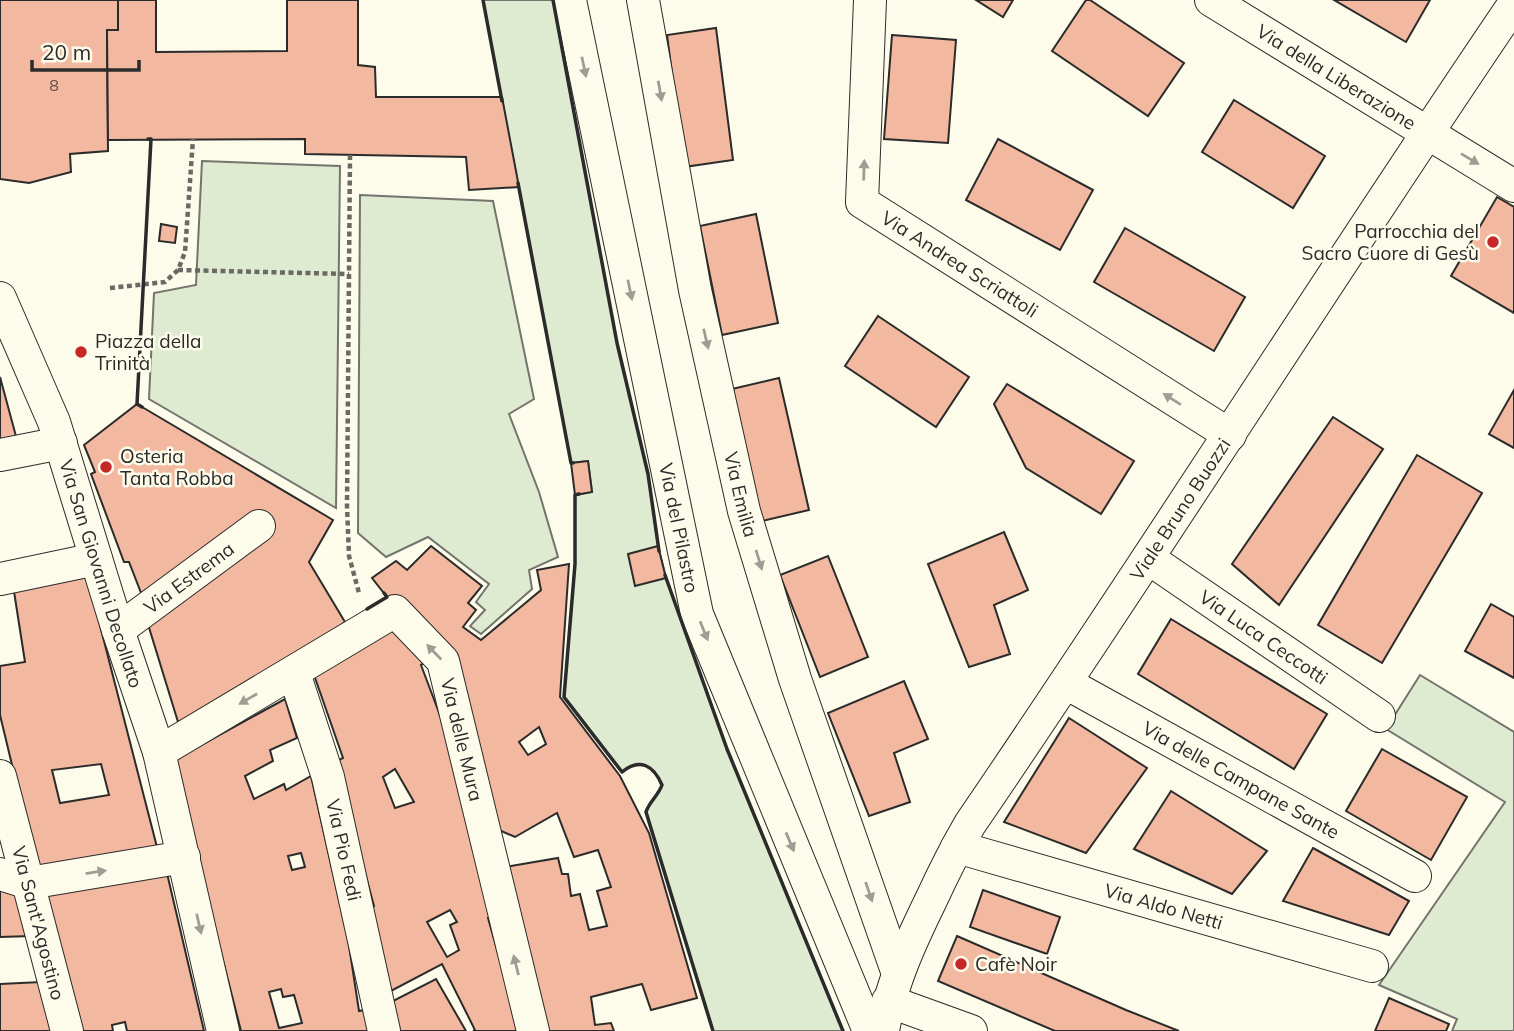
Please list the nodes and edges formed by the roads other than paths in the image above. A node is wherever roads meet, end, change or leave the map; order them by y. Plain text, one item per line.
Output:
1 (570, 0) edge
2 (643, 0) edge
3 (870, 0) edge
4 (1211, 0) edge
5 (1514, 5) edge
6 (1427, 132) junction
7 (1514, 186) edge
8 (0, 298) edge
9 (1230, 435) junction
10 (61, 443) junction
11 (0, 455) edge
12 (259, 526) dead end
13 (1149, 558) junction
14 (96, 559) junction
15 (0, 579) edge
16 (118, 630) junction
17 (294, 673) junction
18 (1066, 683) junction
19 (1379, 716) dead end
20 (159, 751) junction
21 (0, 776) edge
22 (957, 847) junction
23 (184, 858) junction
24 (1415, 876) dead end
25 (14, 878) edge
26 (1372, 966) dead end
27 (890, 1002) edge
28 (67, 1031) edge
29 (223, 1031) edge
30 (384, 1031) edge
31 (533, 1031) edge
32 (869, 1031) edge
33 (971, 1031) edge

1 -> 32 street, Via del Pilastro
2 -> 27 street, Via Emilia
9 -> 3 street, Via Andrea Scriattoli
4 - 6 street, Via della Liberazione
5 - 6 street, Viale Bruno Buozzi
6 -> 7 street, Via della Liberazione
6 - 9 street, Viale Bruno Buozzi
8 - 10 street, Via San Giovanni Decollato
9 - 13 street, Viale Bruno Buozzi
10 - 11 street
10 - 14 street, Via San Giovanni Decollato
12 - 16 street, Via Estrema
13 - 18 street, Viale Bruno Buozzi
13 - 19 street, Via Luca Ceccotti
14 - 15 street
14 - 16 street, Via San Giovanni Decollato
16 - 20 street, Via San Giovanni Decollato
17 -> 20 street, Via delle Mura
17 - 30 street, Via Pio Fedi
31 -> 17 street, Via delle Mura
18 - 22 street, Viale Bruno Buozzi
18 - 24 street, Via delle Campane Sante
20 - 23 street, Via San Giovanni Decollato
21 - 25 street, Via Sant'Agostino
22 - 26 street, Via Aldo Netti
22 - 27 street, Viale Bruno Buozzi
25 -> 23 street
23 -> 29 street, Via San Giovanni Decollato
25 - 28 street, Via Sant'Agostino
27 - 33 street

